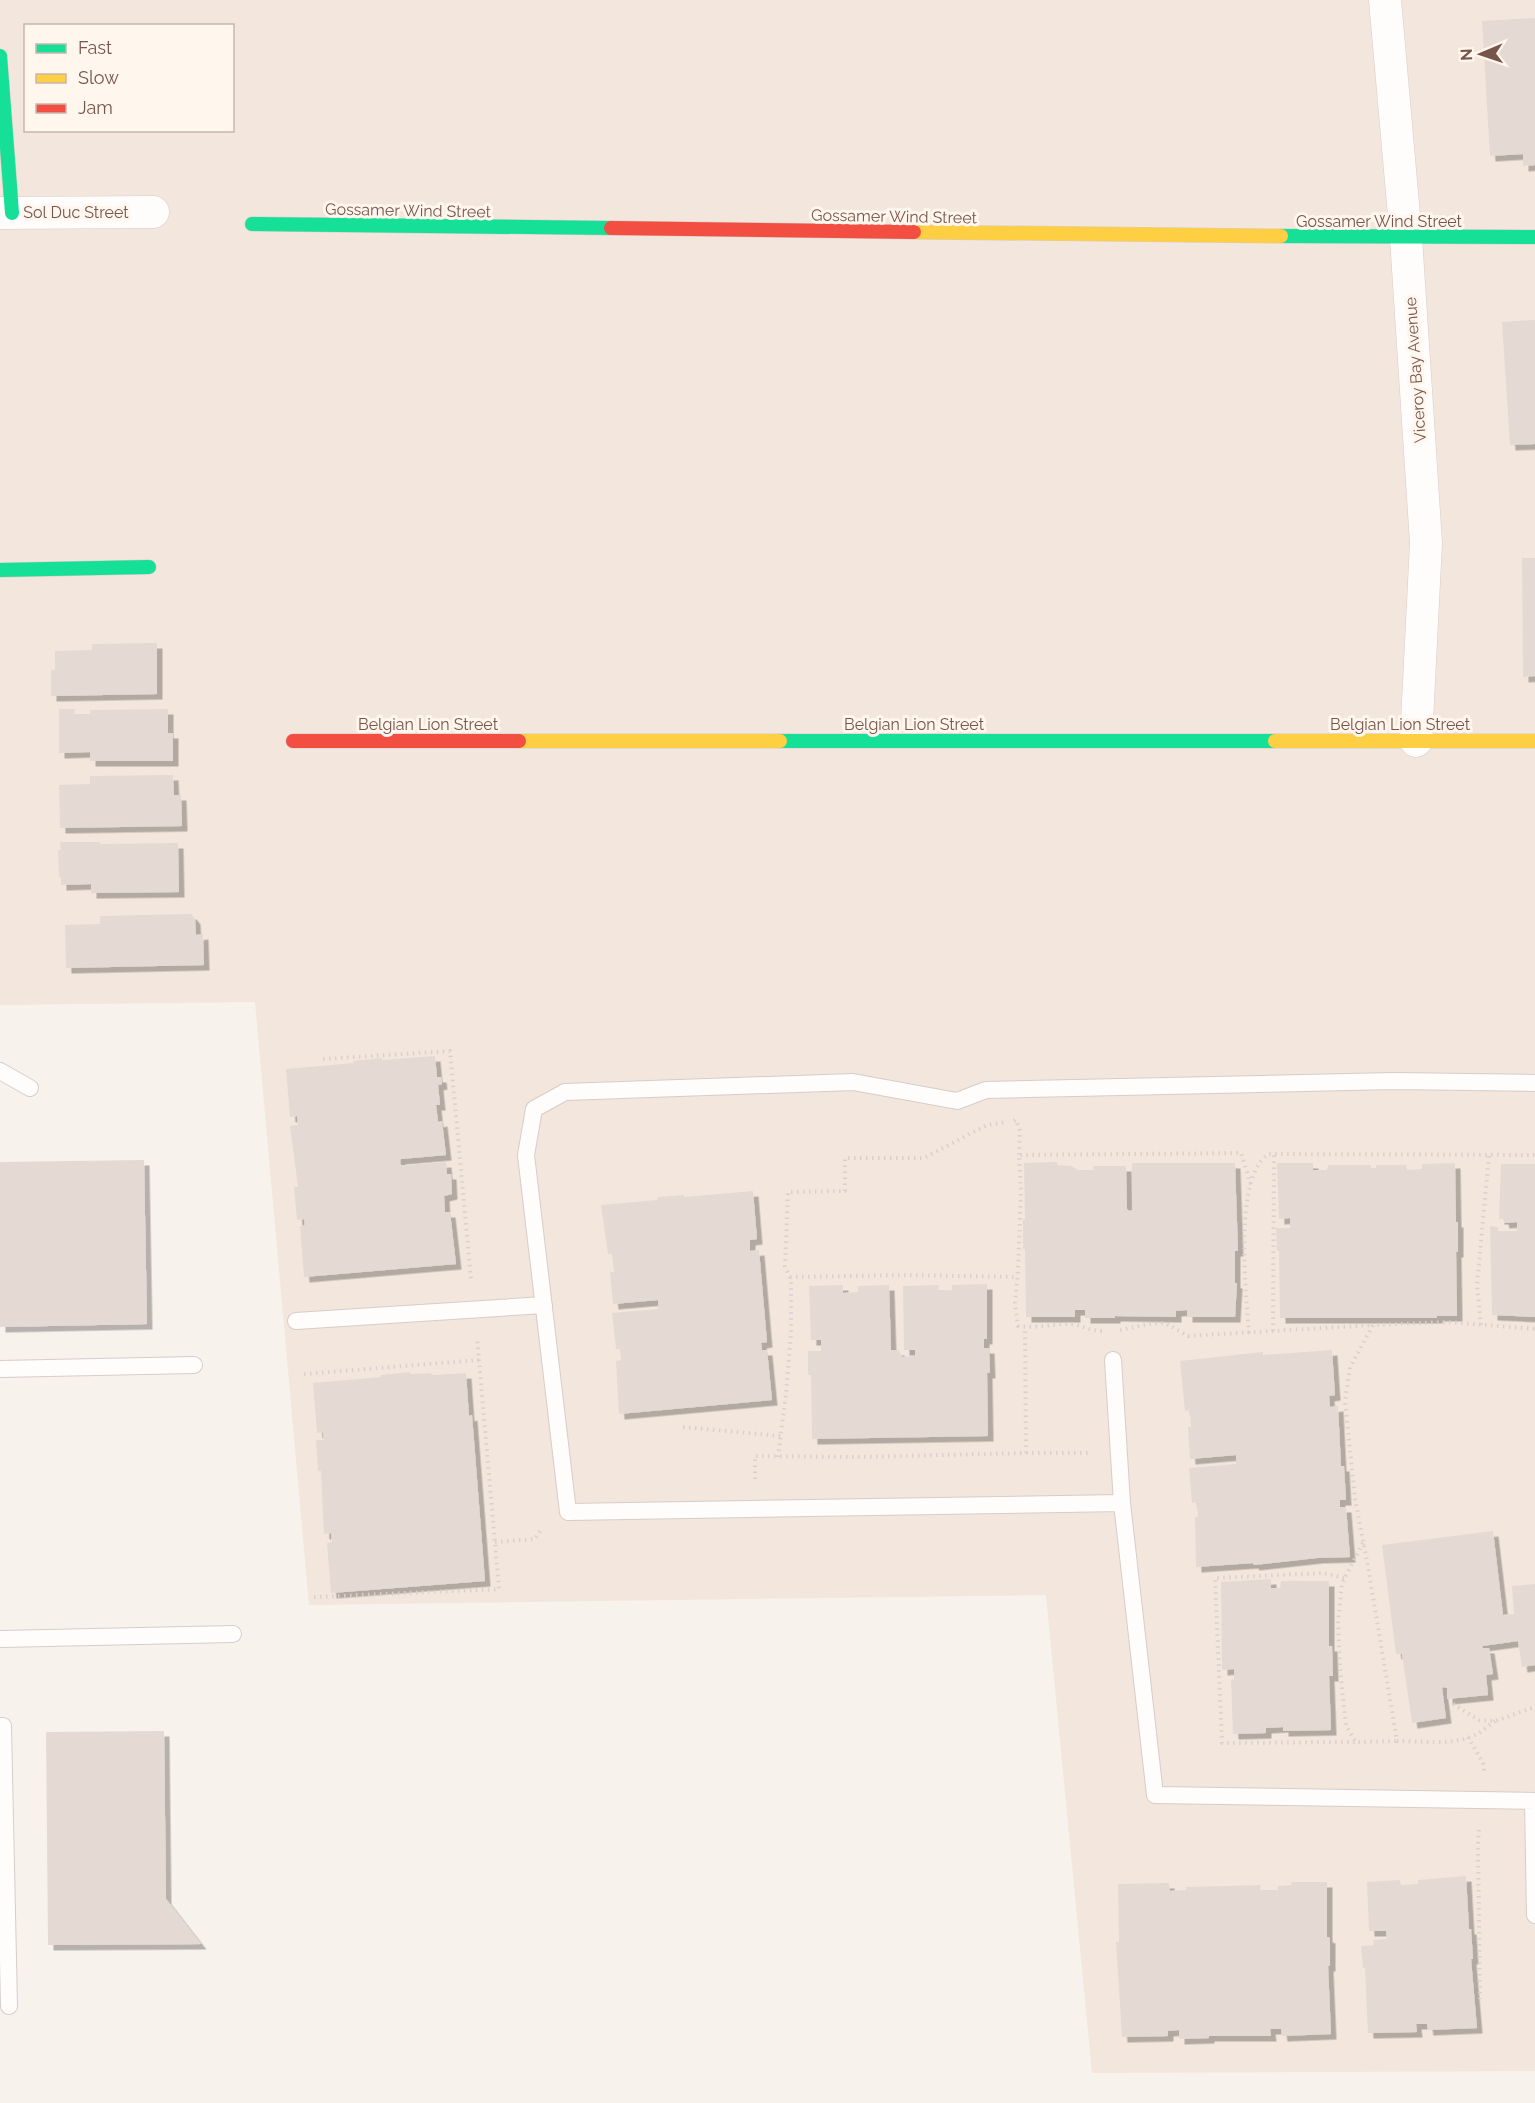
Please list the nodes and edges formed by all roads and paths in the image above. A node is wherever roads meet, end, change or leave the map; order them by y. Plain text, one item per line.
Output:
1 (1385, 0) edge
2 (0, 56) edge
3 (153, 212) dead end
4 (6, 213) edge
5 (252, 224) dead end
6 (1535, 237) edge
7 (1406, 238) junction
8 (149, 567) dead end
9 (0, 570) edge
10 (292, 741) dead end
11 (1416, 741) junction
12 (1535, 741) edge
13 (323, 1059) dead end
14 (0, 1071) edge
15 (1535, 1083) edge
16 (30, 1088) dead end
17 (1274, 1154) junction
18 (1018, 1155) junction
19 (1490, 1155) junction
20 (1535, 1155) edge
21 (1251, 1185) junction
22 (790, 1277) junction
23 (1017, 1277) junction
24 (544, 1305) junction
25 (474, 1310) junction
26 (296, 1321) dead end
27 (1373, 1325) junction
28 (1481, 1325) junction
29 (1024, 1327) junction
30 (1535, 1329) edge
31 (1273, 1331) junction
32 (1249, 1333) junction
33 (479, 1360) junction
34 (1113, 1360) dead end
35 (194, 1365) dead end
36 (0, 1369) edge
37 (304, 1374) dead end
38 (683, 1427) dead end
39 (781, 1436) junction
40 (1026, 1453) junction
41 (1119, 1453) junction
42 (778, 1457) junction
43 (566, 1493) junction
44 (1122, 1503) junction
45 (755, 1509) junction
46 (495, 1542) junction
47 (1363, 1542) junction
48 (1344, 1578) junction
49 (314, 1597) dead end
50 (233, 1634) dead end
51 (1, 1639) edge
52 (1453, 1704) dead end
53 (1535, 1707) edge
54 (1495, 1721) junction
55 (0, 1726) edge
56 (1468, 1737) junction
57 (1356, 1742) junction
58 (1397, 1742) junction
59 (1482, 1800) junction
60 (1534, 1801) edge
61 (1535, 1915) edge
62 (1480, 1999) dead end
63 (9, 2006) dead end

1 - 7 street, Viceroy Bay Avenue
2 - 4 street
3 - 4 street, Sol Duc Street
5 - 7 street, Gossamer Wind Street
6 - 7 street, Gossamer Wind Street
7 - 11 street, Viceroy Bay Avenue
8 - 9 street
10 - 11 street, Belgian Lion Street
11 - 12 street, Belgian Lion Street
13 - 25 path
14 - 16 lane
15 - 24 lane
17 - 19 path
17 - 21 path
17 - 31 path
18 - 21 path
18 - 22 path
18 - 23 path
19 - 20 path
19 - 28 path
21 - 32 path
22 - 23 path
22 - 39 path
23 - 29 path
24 - 25 lane
24 - 43 lane
25 - 26 lane
25 - 33 path
27 - 28 path
27 - 31 path
27 - 47 path
28 - 30 path
29 - 32 path
29 - 40 path
31 - 32 path
33 - 37 path
33 - 46 path
34 - 41 lane
35 - 36 lane
38 - 39 path
39 - 42 path
40 - 41 path
40 - 42 path
41 - 44 lane
42 - 45 path
43 - 45 lane
43 - 46 path
44 - 45 lane
44 - 59 lane
46 - 49 path
47 - 48 path
47 - 58 path
48 - 57 path
48 - 57 path
50 - 51 lane
52 - 54 path
53 - 54 path
54 - 56 path
55 - 63 lane
56 - 58 path
56 - 59 path
57 - 58 path
59 - 60 lane
59 - 62 path
60 - 61 lane

